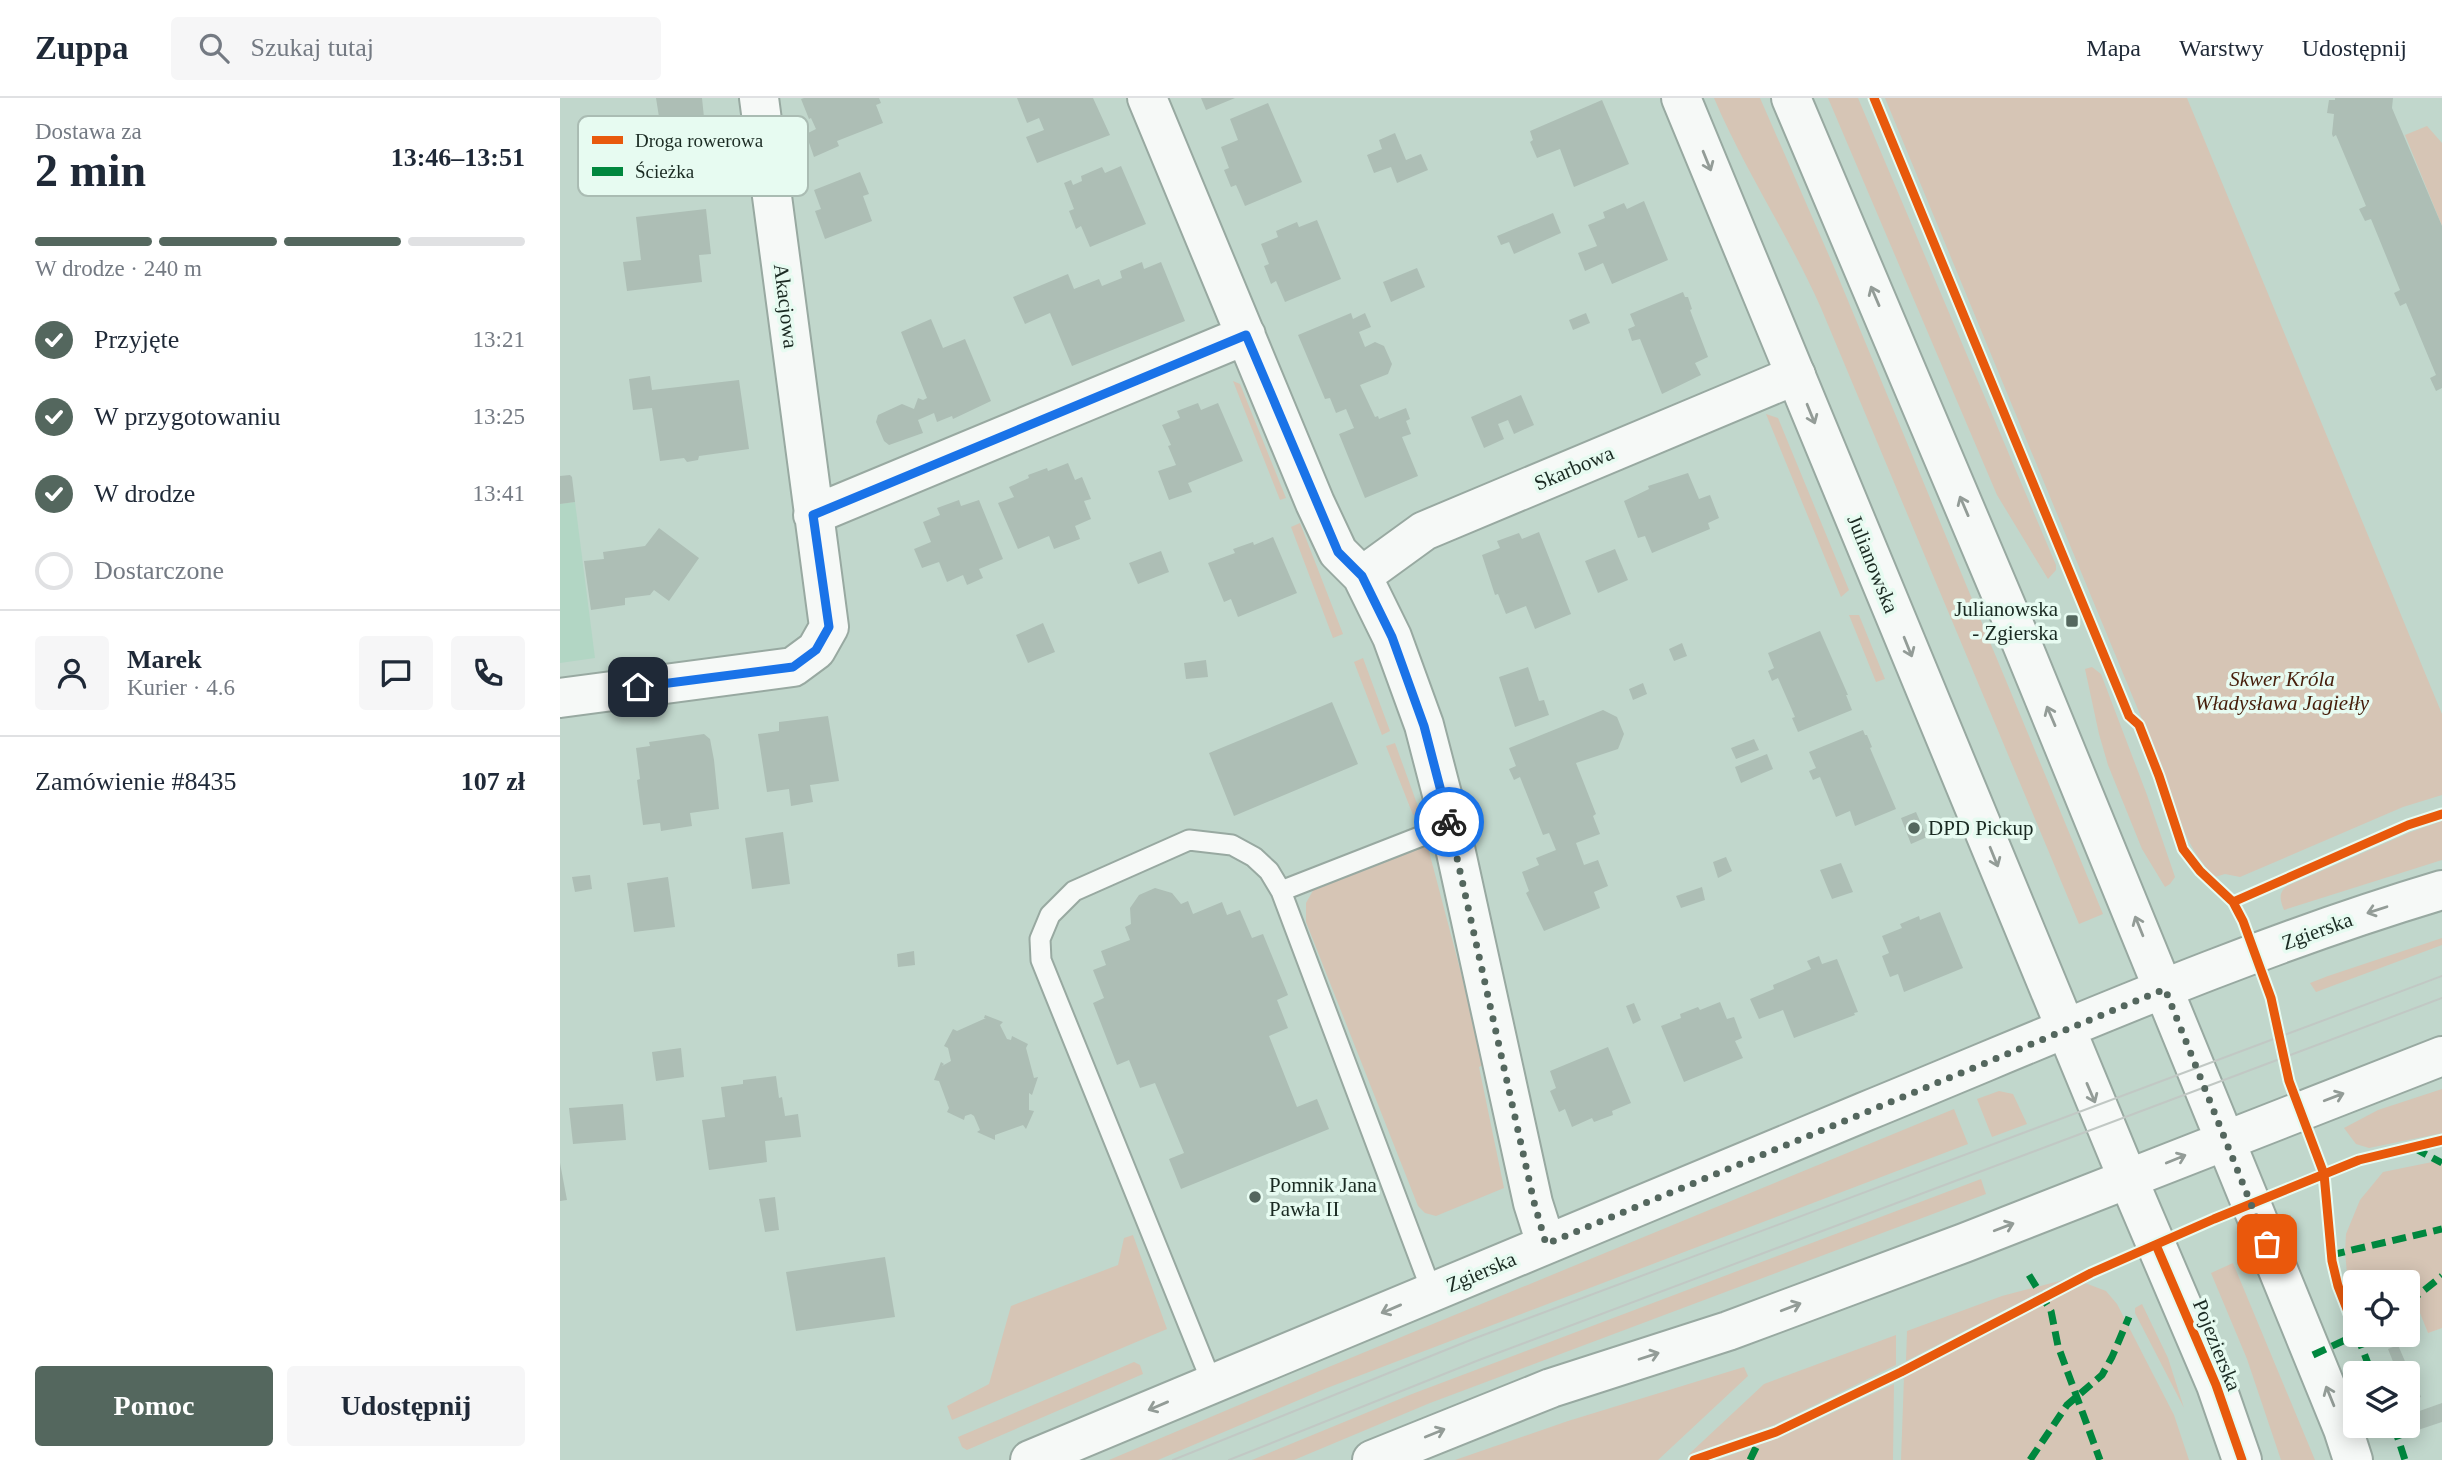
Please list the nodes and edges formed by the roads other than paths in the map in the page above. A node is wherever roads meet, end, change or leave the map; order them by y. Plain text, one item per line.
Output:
1 (759, 98) edge
2 (1147, 98) edge
3 (1681, 98) edge
4 (1791, 98) edge
5 (761, 116) edge
6 (772, 196) edge
7 (1246, 335) junction
8 (1796, 375) junction
9 (813, 515) junction
10 (1362, 576) junction
11 (560, 698) edge
12 (1450, 825) junction
13 (2442, 890) edge
14 (1281, 891) junction
15 (2165, 989) junction
16 (2065, 1030) junction
17 (2442, 1056) edge
18 (2225, 1140) junction
19 (2128, 1179) junction
20 (1546, 1244) junction
21 (1432, 1292) junction
22 (1212, 1383) junction
23 (1031, 1460) edge
24 (1372, 1460) edge
25 (2242, 1460) edge
26 (2353, 1460) edge

1 - 5 main road, Akacjowa
2 - 7 main road
3 -> 8 main road, Julianowska
15 -> 4 main road
6 - 9 main road, Akacjowa
7 - 9 main road
7 - 10 main road
8 - 10 main road, Skarbowa
8 -> 16 main road, Julianowska
9 - 11 main road, Akacjowa
10 - 12 main road
12 - 14 lane
12 - 20 main road
13 -> 15 main road, Zgierska
14 - 21 lane
14 - 22 lane
15 - 16 main road, Zgierska
15 - 18 main road
16 -> 19 main road, Julianowska
16 - 20 main road, Zgierska
18 -> 17 main road
19 -> 18 main road
26 -> 18 main road
24 -> 19 main road
19 - 25 main road, Pojezierska
20 - 21 main road, Zgierska
21 -> 22 main road, Zgierska
22 -> 23 main road, Zgierska

